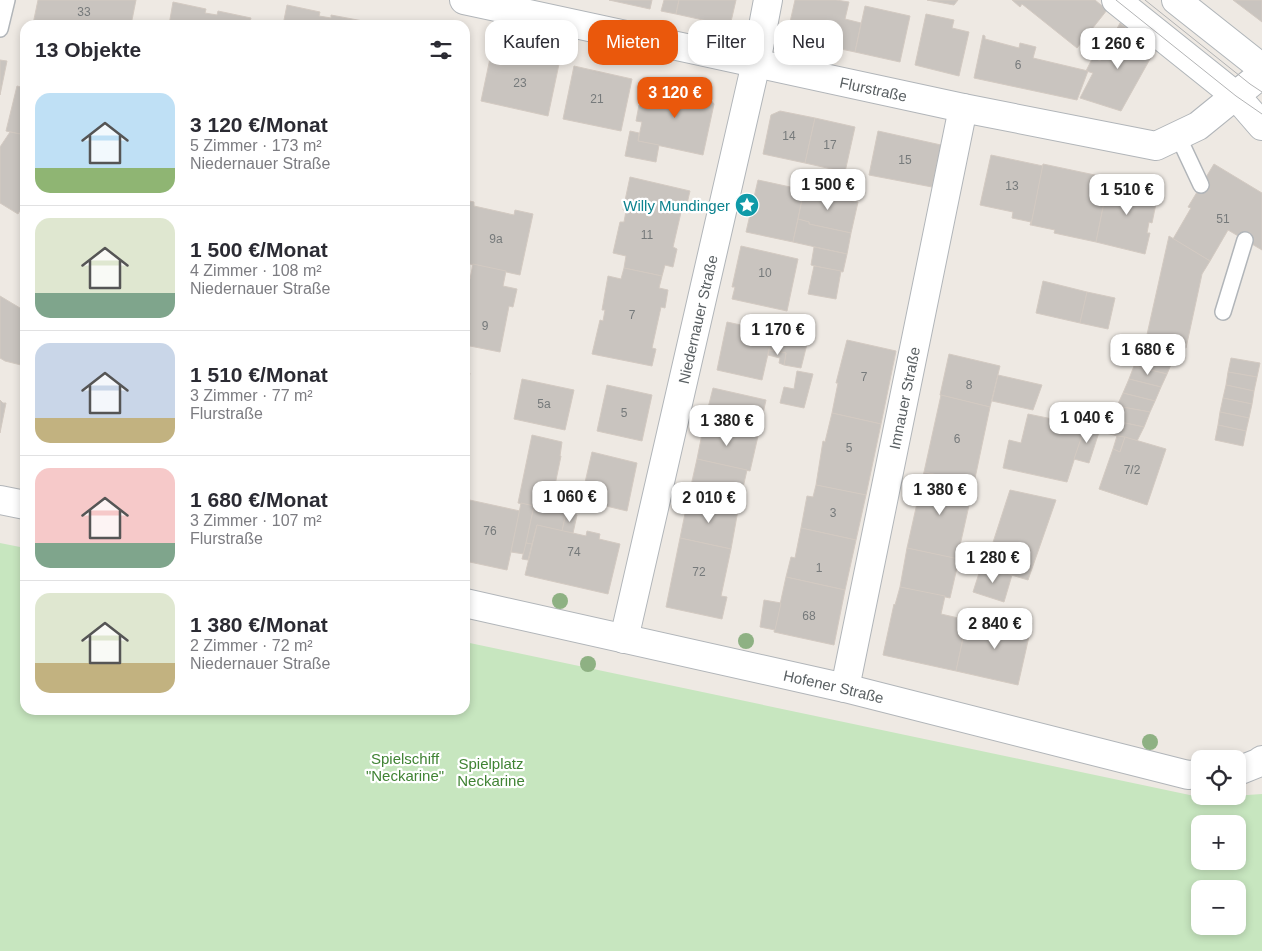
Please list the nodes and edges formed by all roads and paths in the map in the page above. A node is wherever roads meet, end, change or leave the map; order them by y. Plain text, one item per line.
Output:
1 (7, 0) edge
2 (464, 0) edge
3 (768, 0) edge
4 (1116, 0) edge
5 (1176, 0) edge
6 (764, 21) edge
7 (0, 29) edge
8 (688, 48) edge
9 (756, 65) edge
10 (764, 65) edge
11 (1262, 68) edge
12 (1262, 74) edge
13 (1236, 96) junction
14 (962, 108) junction
15 (1262, 126) edge
16 (1178, 136) junction
17 (1201, 185) dead end
18 (1246, 240) dead end
19 (1223, 312) dead end
20 (0, 500) edge
21 (20, 504) edge
22 (470, 605) edge
23 (624, 639) junction
24 (845, 688) junction
25 (1262, 760) edge
26 (1246, 768) edge
27 (1191, 775) edge

1 - 7 lane
2 - 8 street, Flurstraße
3 - 6 street, Niedernauer Straße
4 - 13 street
5 - 11 street
9 - 23 street, Niedernauer Straße
10 - 14 street, Flurstraße
12 - 13 street, Flurstraße
13 - 15 street
13 - 16 street, Flurstraße
14 - 16 street, Flurstraße
14 - 24 street, Imnauer Straße
16 - 17 lane
18 - 19 lane
20 - 21 street
22 - 23 street, Hofener Straße
23 - 24 street, Hofener Straße
24 - 27 street, Hofener Straße
25 - 26 street

